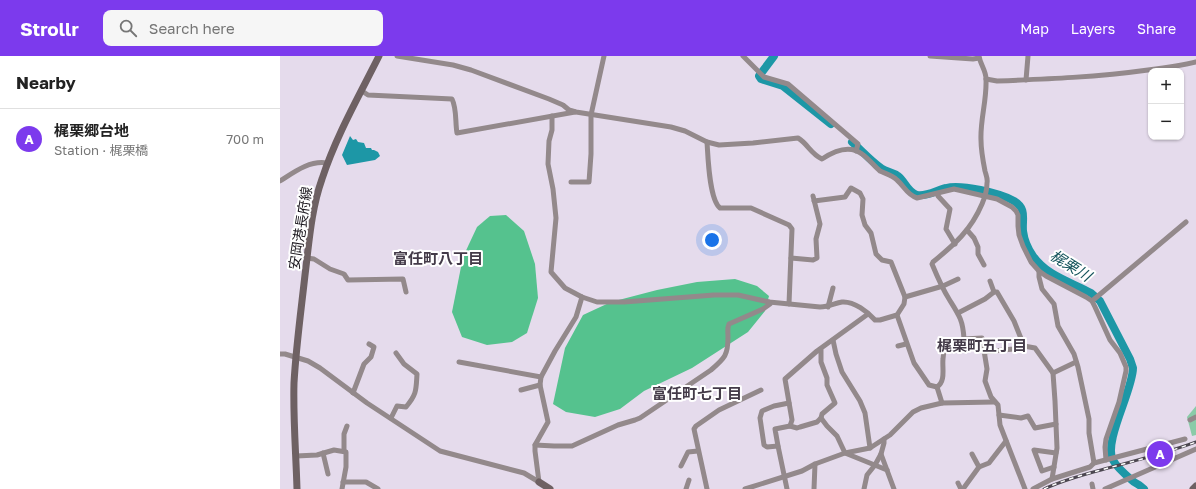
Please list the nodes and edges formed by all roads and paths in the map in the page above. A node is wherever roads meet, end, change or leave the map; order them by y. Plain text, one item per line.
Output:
1 (379, 56) edge
2 (397, 56) edge
3 (604, 56) edge
4 (743, 56) edge
5 (930, 56) edge
6 (1028, 56) edge
7 (979, 57) edge
8 (1196, 62) edge
9 (986, 79) junction
10 (1026, 80) junction
11 (362, 91) junction
12 (576, 112) junction
13 (591, 115) junction
14 (552, 116) junction
15 (707, 142) junction
16 (856, 151) junction
17 (327, 163) junction
18 (280, 181) edge
19 (571, 182) dead end
20 (937, 194) junction
21 (985, 196) junction
22 (1186, 222) dead end
23 (967, 230) junction
24 (955, 244) junction
25 (307, 258) junction
26 (791, 258) junction
27 (984, 265) dead end
28 (1039, 271) junction
29 (958, 279) dead end
30 (990, 281) dead end
31 (943, 286) junction
32 (833, 288) dead end
33 (406, 292) dead end
34 (994, 292) junction
35 (582, 297) junction
36 (905, 297) junction
37 (1092, 301) junction
38 (769, 302) junction
39 (790, 304) junction
40 (828, 307) junction
41 (958, 313) junction
42 (868, 314) junction
43 (896, 315) junction
44 (964, 339) junction
45 (833, 340) junction
46 (369, 344) dead end
47 (906, 344) junction
48 (898, 346) dead end
49 (1024, 346) junction
50 (821, 349) junction
51 (984, 352) junction
52 (396, 353) dead end
53 (280, 354) edge
54 (296, 358) junction
55 (459, 362) dead end
56 (1076, 362) junction
57 (1053, 373) junction
58 (541, 377) junction
59 (540, 385) junction
60 (937, 387) junction
61 (521, 390) dead end
62 (761, 390) dead end
63 (353, 393) junction
64 (994, 402) junction
65 (789, 403) junction
66 (942, 404) junction
67 (999, 415) junction
68 (1196, 417) edge
69 (391, 418) junction
70 (821, 418) junction
71 (1190, 420) dead end
72 (1056, 424) junction
73 (347, 426) dead end
74 (790, 426) junction
75 (884, 439) junction
76 (1185, 439) dead end
77 (1006, 441) junction
78 (535, 445) junction
79 (778, 446) junction
80 (870, 448) junction
81 (1196, 449) edge
82 (344, 451) junction
83 (698, 451) junction
84 (323, 453) junction
85 (845, 453) junction
86 (1056, 453) junction
87 (881, 454) junction
88 (972, 454) dead end
89 (296, 456) junction
90 (1107, 459) junction
91 (1094, 463) junction
92 (815, 464) junction
93 (875, 465) junction
94 (681, 466) dead end
95 (979, 467) junction
96 (1054, 467) junction
97 (887, 470) junction
98 (328, 474) dead end
99 (785, 476) junction
100 (1052, 479) junction
101 (689, 480) dead end
102 (343, 482) junction
103 (539, 482) junction
104 (958, 483) dead end
105 (1196, 486) edge
106 (297, 489) edge
107 (342, 489) edge
108 (378, 489) edge
109 (550, 489) edge
110 (686, 489) edge
111 (707, 489) edge
112 (745, 489) edge
113 (787, 489) edge
114 (814, 489) edge
115 (864, 489) edge
116 (894, 489) edge
117 (962, 489) edge
118 (1025, 489) edge
119 (1033, 489) edge
120 (1105, 489) edge
121 (1193, 489) edge

1 - 11 main road, 安岡港長府線
2 - 12 street
3 - 13 street
4 - 16 street
5 - 7 street
6 - 10 street
7 - 9 street
8 - 10 street
9 - 10 street
9 - 21 street
11 - 14 street
11 - 17 main road, 安岡港長府線
12 - 13 street
12 - 14 street
13 - 15 street
13 - 19 street
14 - 35 street
15 - 16 street
15 - 26 street
16 - 20 street
17 - 18 street
17 - 25 main road, 安岡港長府線
20 - 21 street
20 - 24 street
21 - 23 street
21 - 28 street
22 - 37 street
23 - 24 street
23 - 27 street
24 - 31 street
25 - 33 street
25 - 54 main road, 安岡港長府線
26 - 36 street
26 - 39 street
28 - 37 street
28 - 56 street
29 - 31 street
30 - 34 street
31 - 36 street
31 - 41 street
32 - 40 street
34 - 41 street
34 - 49 street
35 - 38 street
35 - 58 street
36 - 43 street
37 - 90 street
38 - 39 street
38 - 78 street
39 - 40 street
40 - 42 street
41 - 44 street
42 - 43 street
42 - 45 street
43 - 47 street
44 - 51 street
44 - 60 street
45 - 50 street
45 - 80 street
46 - 63 street
47 - 48 street
47 - 60 street
49 - 51 street
49 - 57 street
50 - 65 street
50 - 70 street
51 - 64 street
52 - 69 street
53 - 54 street
54 - 63 street
54 - 89 main road, 安岡港長府線
55 - 58 street
56 - 57 street
56 - 91 street
57 - 72 street
58 - 59 street
59 - 61 street
59 - 78 street
60 - 66 street
62 - 83 street
63 - 69 street
64 - 66 street
64 - 67 street
65 - 74 street
65 - 79 street
66 - 75 street
67 - 72 street
67 - 77 street
68 - 71 street
69 - 103 street
70 - 74 street
70 - 85 street
72 - 86 street
73 - 82 street
74 - 79 street
75 - 80 street
75 - 87 street
76 - 90 street
77 - 95 street
77 - 118 street
78 - 103 street
79 - 99 street
80 - 85 street
81 - 120 street
82 - 84 street
82 - 102 street
83 - 94 street
83 - 111 street
84 - 89 street
84 - 98 street
85 - 92 street
85 - 93 street
86 - 96 street
86 - 96 street
87 - 93 street
87 - 97 street
88 - 95 street
89 - 106 main road, 安岡港長府線
90 - 91 street
91 - 100 street
92 - 99 street
92 - 114 street
93 - 97 street
93 - 115 street
95 - 117 street
96 - 100 street
97 - 116 street
99 - 112 street
99 - 113 street
100 - 119 street
101 - 110 street
102 - 107 street
102 - 108 street
103 - 109 main road
104 - 117 street
105 - 121 main road

